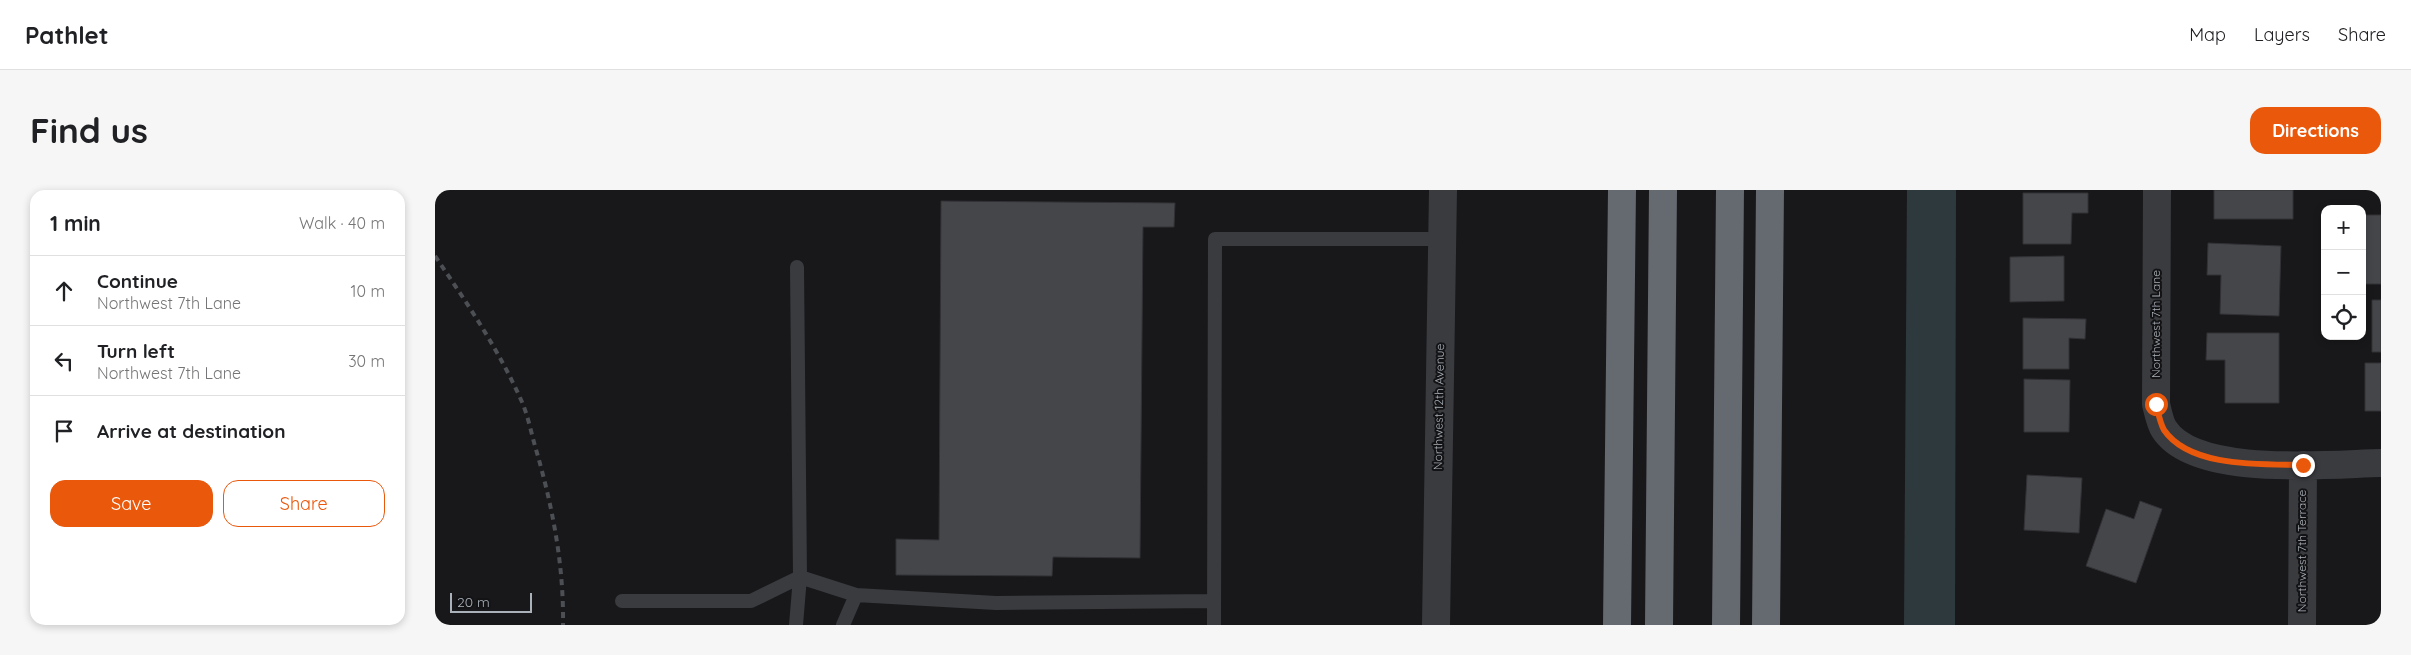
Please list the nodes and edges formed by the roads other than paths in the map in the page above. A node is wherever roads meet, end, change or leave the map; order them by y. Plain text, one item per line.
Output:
1 (1443, 190) edge
2 (1622, 190) edge
3 (1663, 190) edge
4 (1730, 190) edge
5 (1770, 190) edge
6 (2157, 190) edge
7 (1442, 239) junction
8 (797, 266) dead end
9 (2381, 463) edge
10 (2303, 465) junction
11 (800, 577) junction
12 (856, 595) junction
13 (622, 601) dead end
14 (1214, 601) junction
15 (1617, 616) edge
16 (1726, 616) edge
17 (1766, 616) edge
18 (1659, 617) edge
19 (797, 625) edge
20 (843, 625) edge
21 (1214, 625) edge
22 (1436, 625) edge
23 (2302, 625) edge

1 - 7 street, Northwest 12th Avenue
2 - 15 highway
3 - 18 highway
4 - 16 highway
5 - 17 highway
6 - 10 street, Northwest 7th Lane
7 - 14 lane
7 - 22 street, Northwest 12th Avenue
8 - 11 lane
9 - 10 street
10 - 23 street, Northwest 7th Terrace
11 - 12 lane
11 - 13 lane
11 - 19 lane
12 - 14 lane
12 - 20 lane
14 - 21 lane

